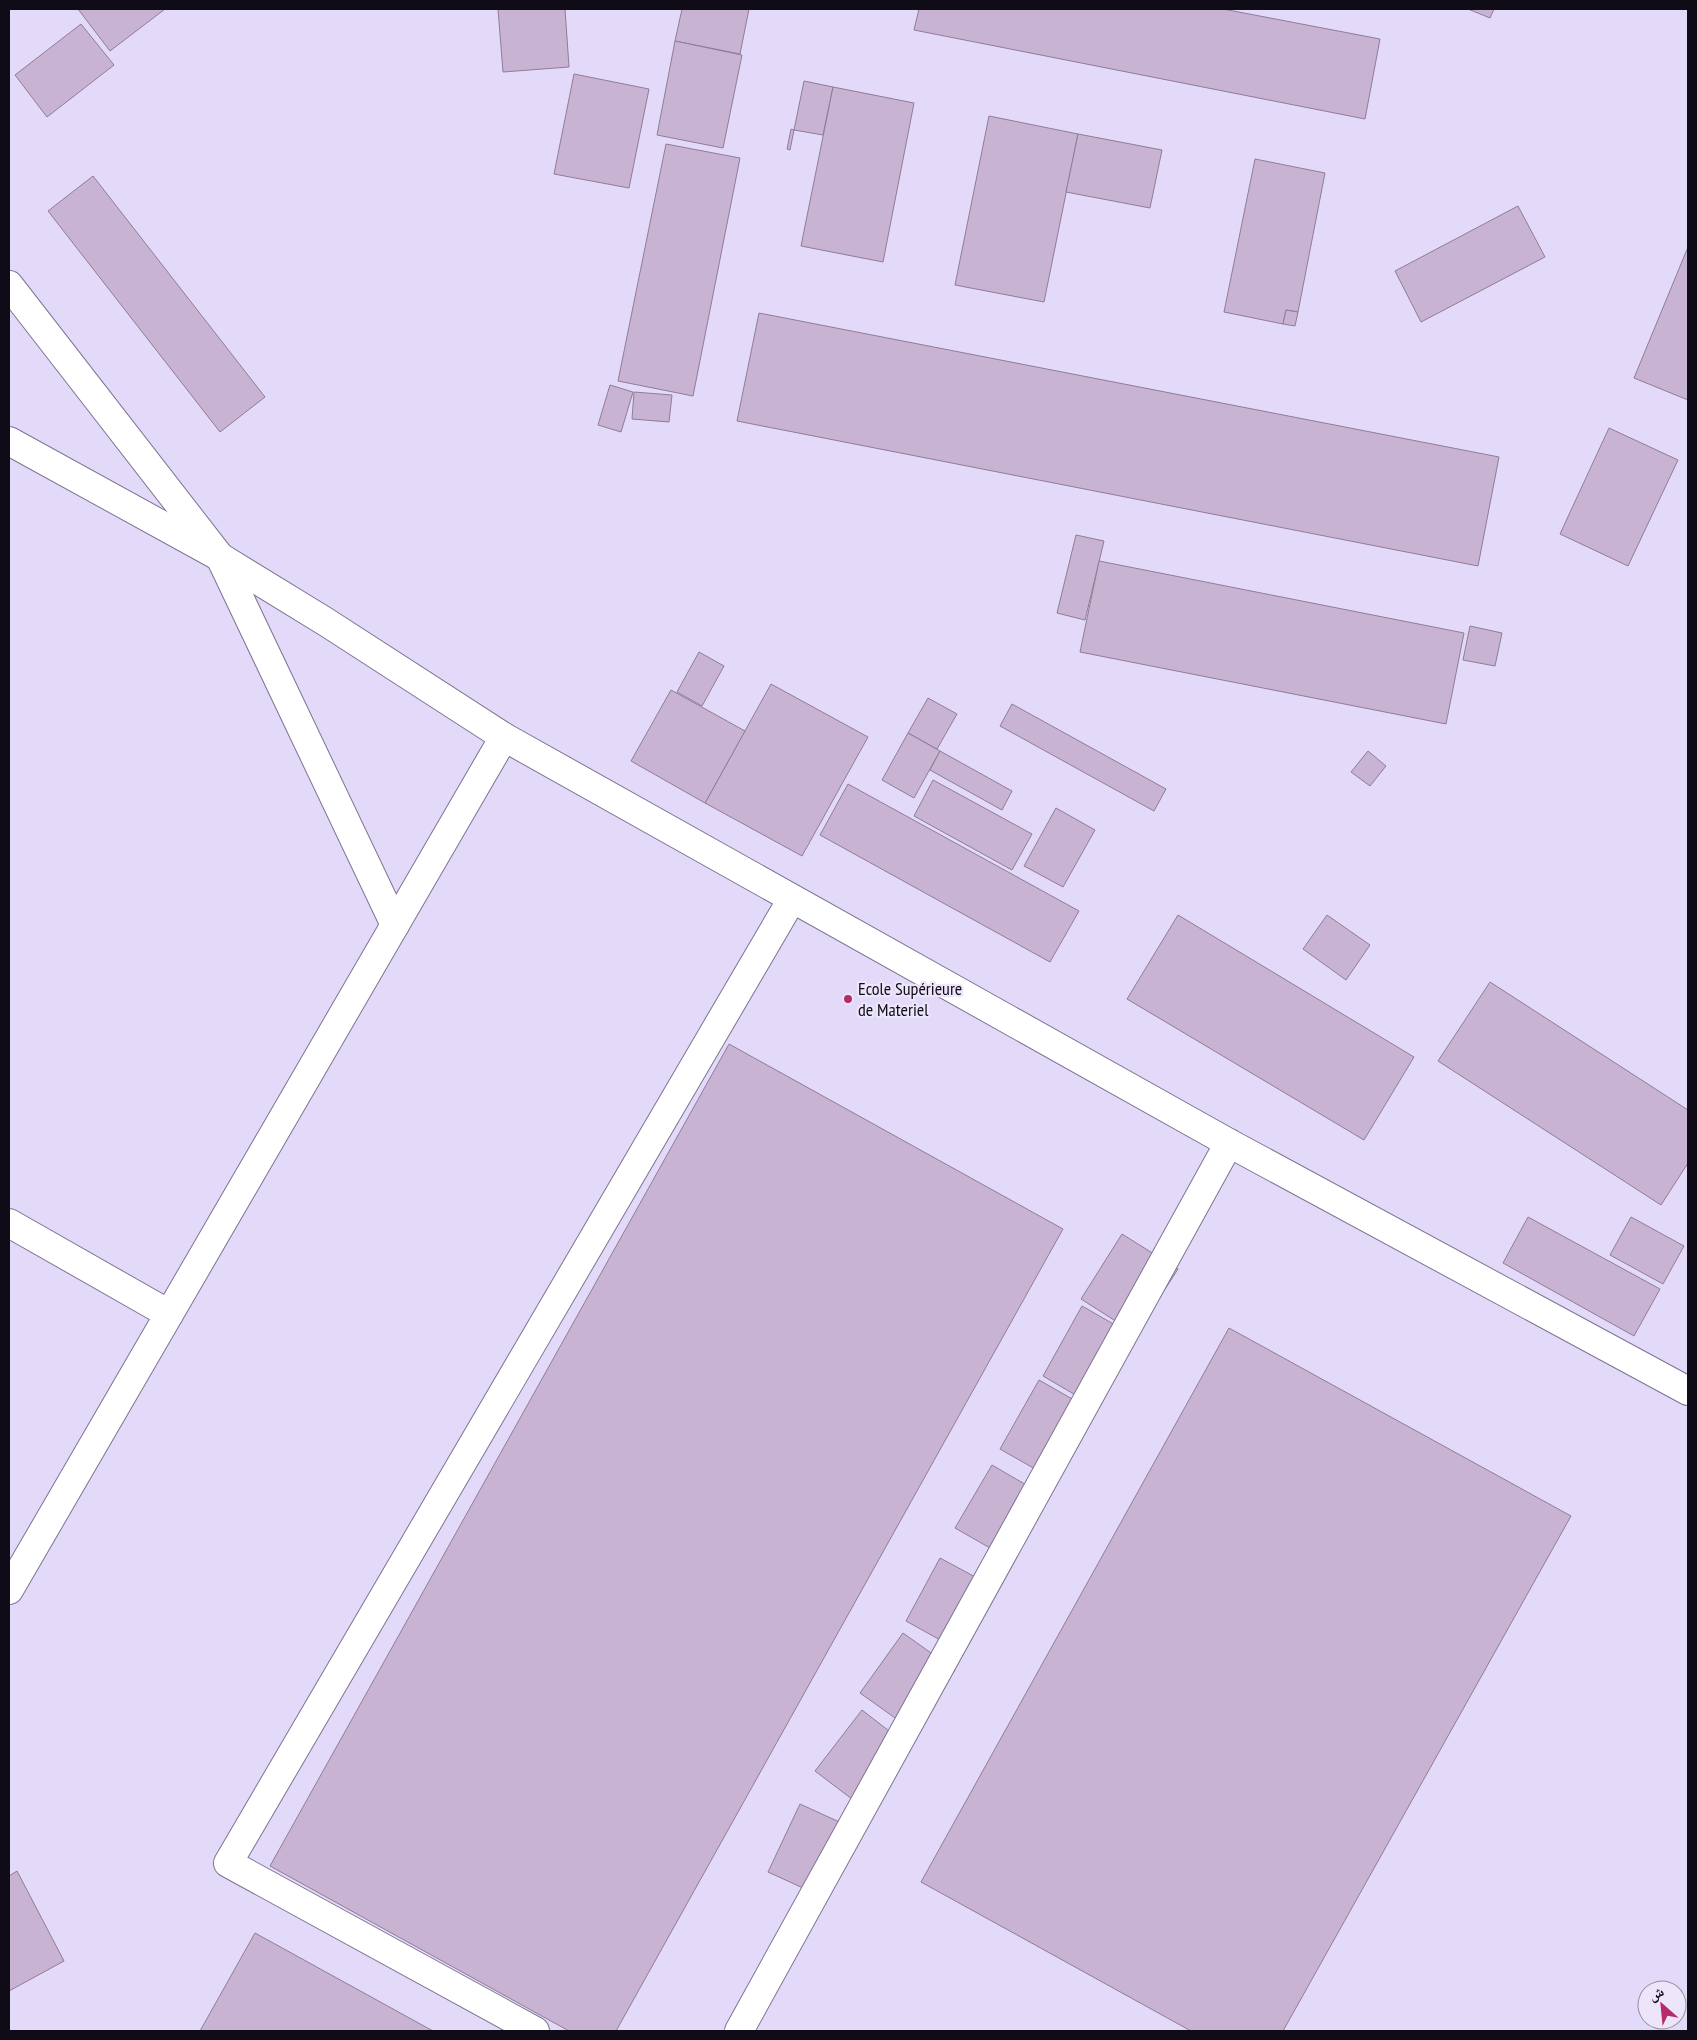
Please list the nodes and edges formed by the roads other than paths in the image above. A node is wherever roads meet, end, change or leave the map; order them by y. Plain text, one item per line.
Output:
1 (9, 285) edge
2 (9, 441) edge
3 (220, 557) junction
4 (504, 737) junction
5 (792, 899) junction
6 (395, 925) junction
7 (1229, 1143) junction
8 (9, 1223) edge
9 (169, 1314) junction
10 (1688, 1391) edge
11 (9, 1590) edge
12 (535, 2031) edge
13 (739, 2031) edge

1 - 3 street
2 - 3 street
3 - 4 street
3 - 6 street
4 - 5 street
4 - 6 street
5 - 7 street
5 - 12 street
6 - 9 street
7 - 10 street
7 - 13 street
8 - 9 street
9 - 11 street

